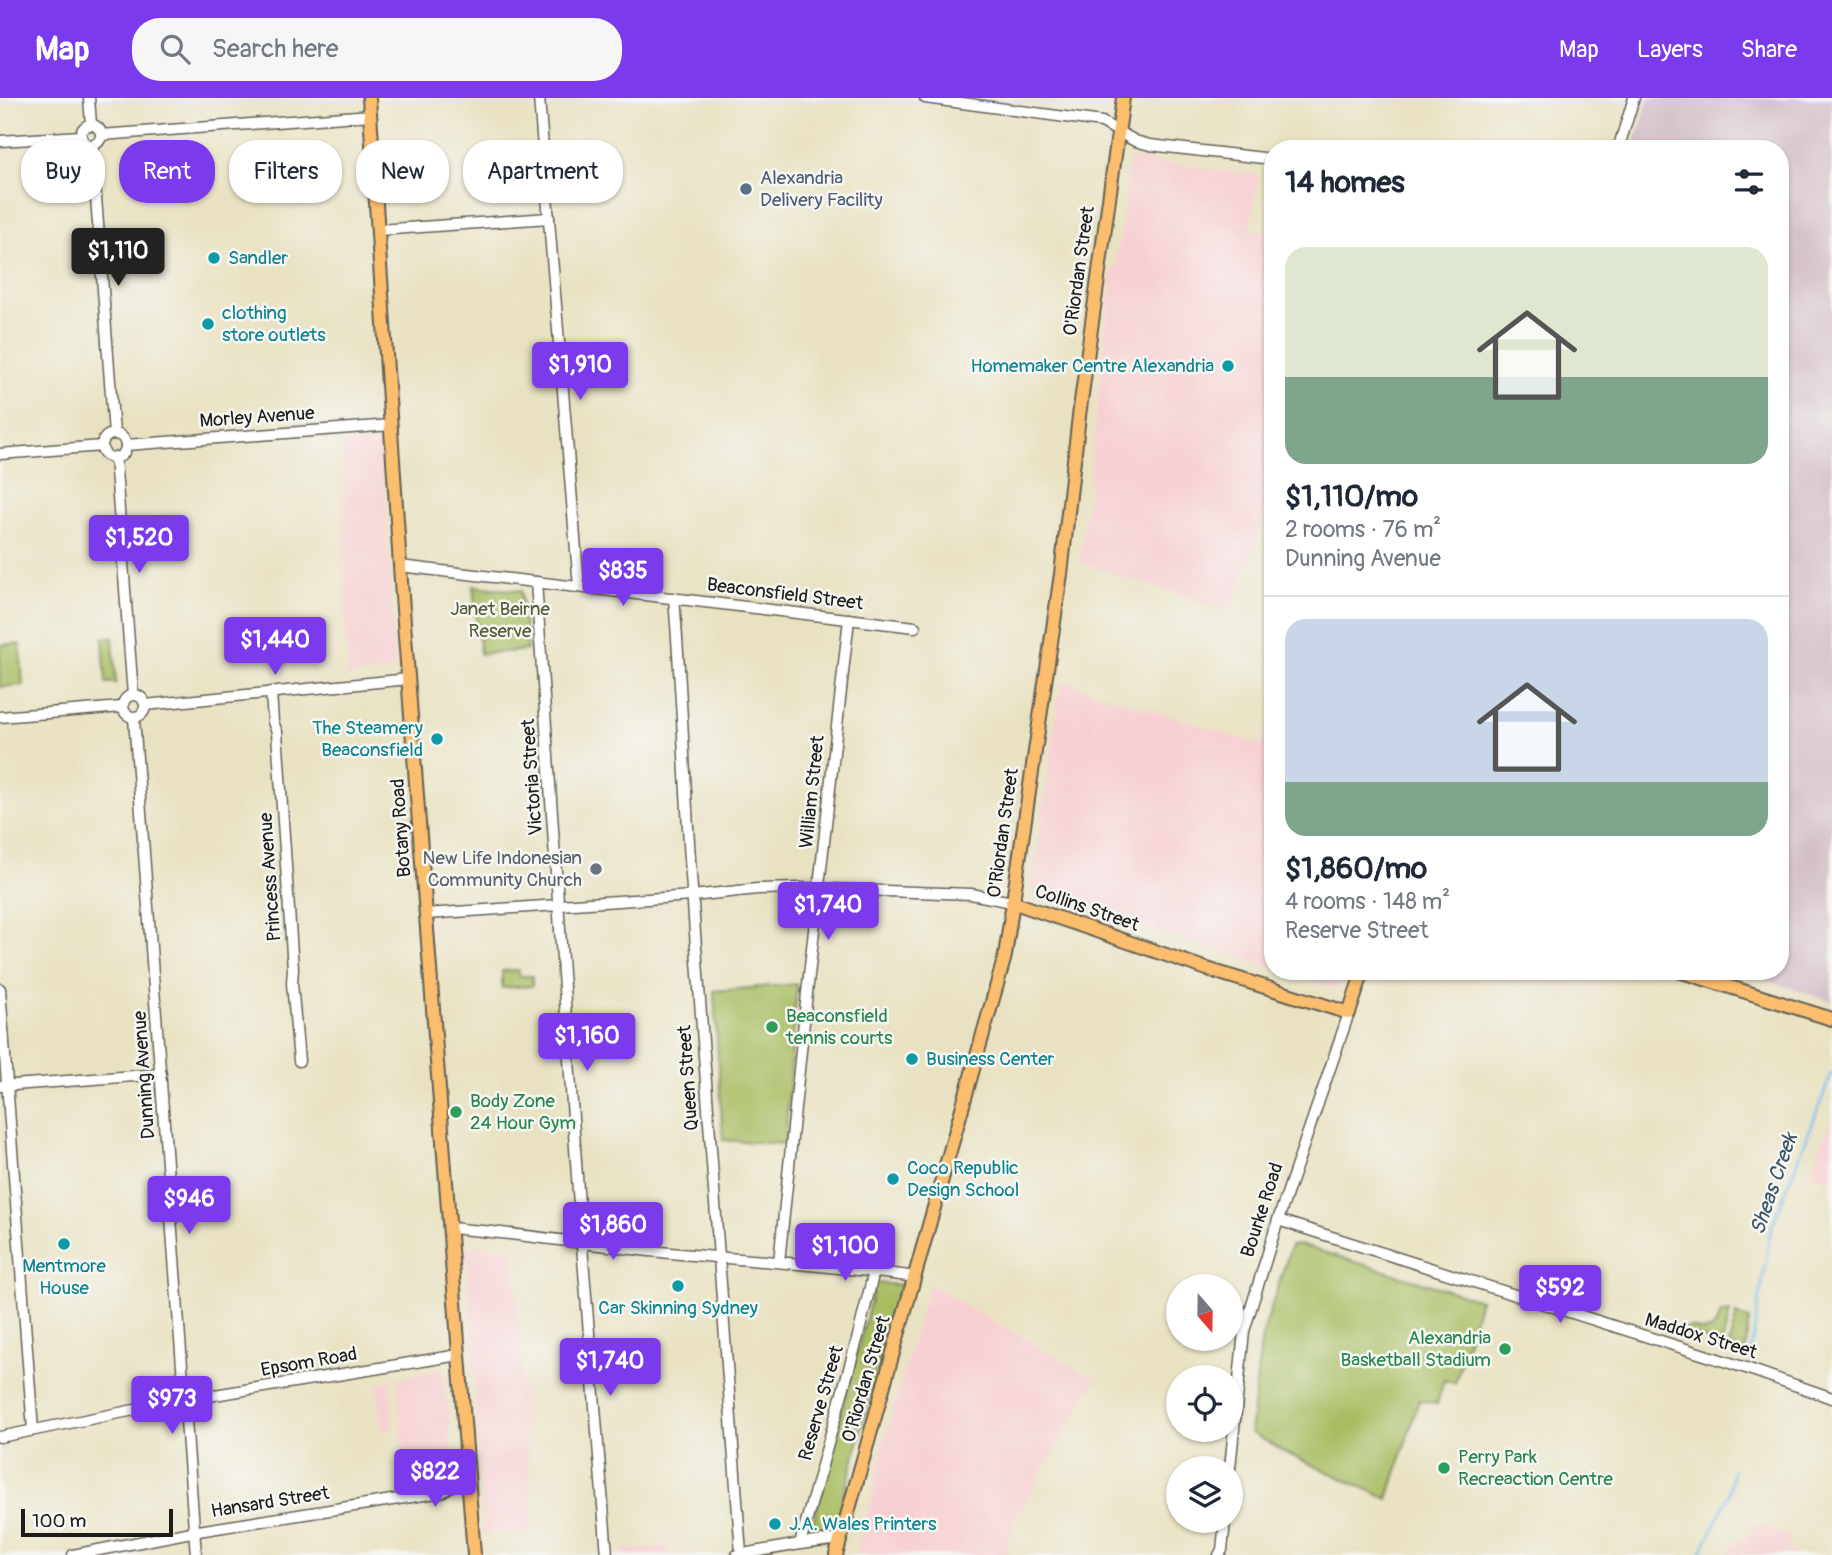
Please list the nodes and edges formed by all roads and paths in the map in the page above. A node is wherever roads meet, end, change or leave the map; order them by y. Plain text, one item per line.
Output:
1 (89, 98) edge
2 (369, 98) edge
3 (539, 98) edge
4 (925, 98) edge
5 (1122, 98) edge
6 (1634, 98) edge
7 (371, 115) junction
8 (91, 124) junction
9 (1118, 131) junction
10 (102, 135) junction
11 (81, 136) junction
12 (82, 140) edge
13 (100, 140) edge
14 (1621, 140) edge
15 (0, 141) edge
16 (1264, 158) edge
17 (96, 203) edge
18 (549, 218) junction
19 (378, 230) junction
20 (391, 425) junction
21 (114, 434) junction
22 (126, 445) junction
23 (102, 446) junction
24 (0, 454) edge
25 (116, 457) junction
26 (400, 566) junction
27 (536, 582) junction
28 (579, 587) junction
29 (674, 598) junction
30 (849, 619) junction
31 (915, 627) dead end
32 (409, 679) junction
33 (271, 692) junction
34 (133, 695) junction
35 (145, 705) junction
36 (122, 707) junction
37 (0, 717) edge
38 (134, 718) junction
39 (819, 889) junction
40 (692, 896) junction
41 (1012, 902) junction
42 (559, 905) junction
43 (426, 914) junction
44 (1360, 980) edge
45 (1708, 980) edge
46 (0, 989) edge
47 (1349, 1013) junction
48 (1832, 1019) edge
49 (299, 1061) dead end
50 (161, 1074) junction
51 (4, 1086) edge
52 (1278, 1220) junction
53 (449, 1228) junction
54 (582, 1243) junction
55 (718, 1257) junction
56 (779, 1262) junction
57 (874, 1271) junction
58 (915, 1277) junction
59 (459, 1355) junction
60 (1832, 1398) edge
61 (184, 1400) junction
62 (33, 1430) junction
63 (0, 1437) edge
64 (1231, 1456) edge
65 (468, 1475) junction
66 (195, 1532) junction
67 (1224, 1533) edge
68 (840, 1539) junction
69 (800, 1544) junction
70 (106, 1552) edge
71 (73, 1555) edge
72 (196, 1555) edge
73 (474, 1555) edge
74 (607, 1555) edge
75 (739, 1555) edge
76 (836, 1555) edge
77 (1219, 1555) edge

1 - 8 street
2 - 7 main road, Botany Road
3 - 18 street
4 - 9 street
5 - 9 main road, O'Riordan Street
6 - 14 street
7 - 10 street
7 - 19 main road, Botany Road
8 - 10 street
8 - 11 street
9 - 16 street
9 - 41 main road, O'Riordan Street
10 - 13 street
11 - 12 street
11 - 15 street
17 - 21 street
18 - 19 street
18 - 28 street
19 - 20 main road, Botany Road
20 - 22 street, Morley Avenue
20 - 26 main road, Botany Road
21 - 22 street
21 - 23 street
22 - 25 street
23 - 24 street
23 - 25 street
25 - 34 street
26 - 27 street, Beaconsfield Street
26 - 32 main road, Botany Road
27 - 28 street, Beaconsfield Street
27 - 42 street, Victoria Street
28 - 29 street, Beaconsfield Street
29 - 30 street, Beaconsfield Street
29 - 40 street, Queen Street
30 - 31 street, Beaconsfield Street
30 - 39 street, William Street
32 - 33 street
32 - 43 main road, Botany Road
33 - 35 street
33 - 49 street, Princess Avenue
34 - 35 street
34 - 36 street
35 - 38 street
36 - 37 street
36 - 38 street
38 - 50 street, Dunning Avenue
39 - 40 street, Collins Street
39 - 41 street, Collins Street
39 - 56 street, William Street
40 - 42 street, Collins Street
40 - 55 street, Queen Street
41 - 47 main road, Collins Street
41 - 58 main road, O'Riordan Street
42 - 43 street, Collins Street
42 - 54 street, Victoria Street
43 - 53 main road, Botany Road
44 - 47 main road, Bourke Road
45 - 48 main road
46 - 51 street
47 - 52 street, Bourke Road
50 - 51 street
50 - 61 street, Dunning Avenue
51 - 62 street
52 - 60 street, Maddox Street
52 - 64 street, Bourke Road
53 - 54 street
53 - 59 main road, Botany Road
54 - 55 street
54 - 74 street, Victoria Street
55 - 56 street
55 - 75 street, Queen Street
56 - 57 street
57 - 58 street
57 - 69 street, Reserve Street
58 - 68 main road, O'Riordan Street
59 - 61 street, Epsom Road
59 - 65 main road, Botany Road
61 - 62 street, Epsom Road
61 - 66 street, Dunning Avenue
62 - 63 street, Epsom Road
65 - 66 street, Hansard Street
65 - 73 main road, Botany Road
66 - 70 street, Hansard Street
66 - 72 street, Dunning Avenue
67 - 77 street
68 - 69 street
68 - 76 main road, O'Riordan Street
69 - 75 street
70 - 71 street, Hansard Street

